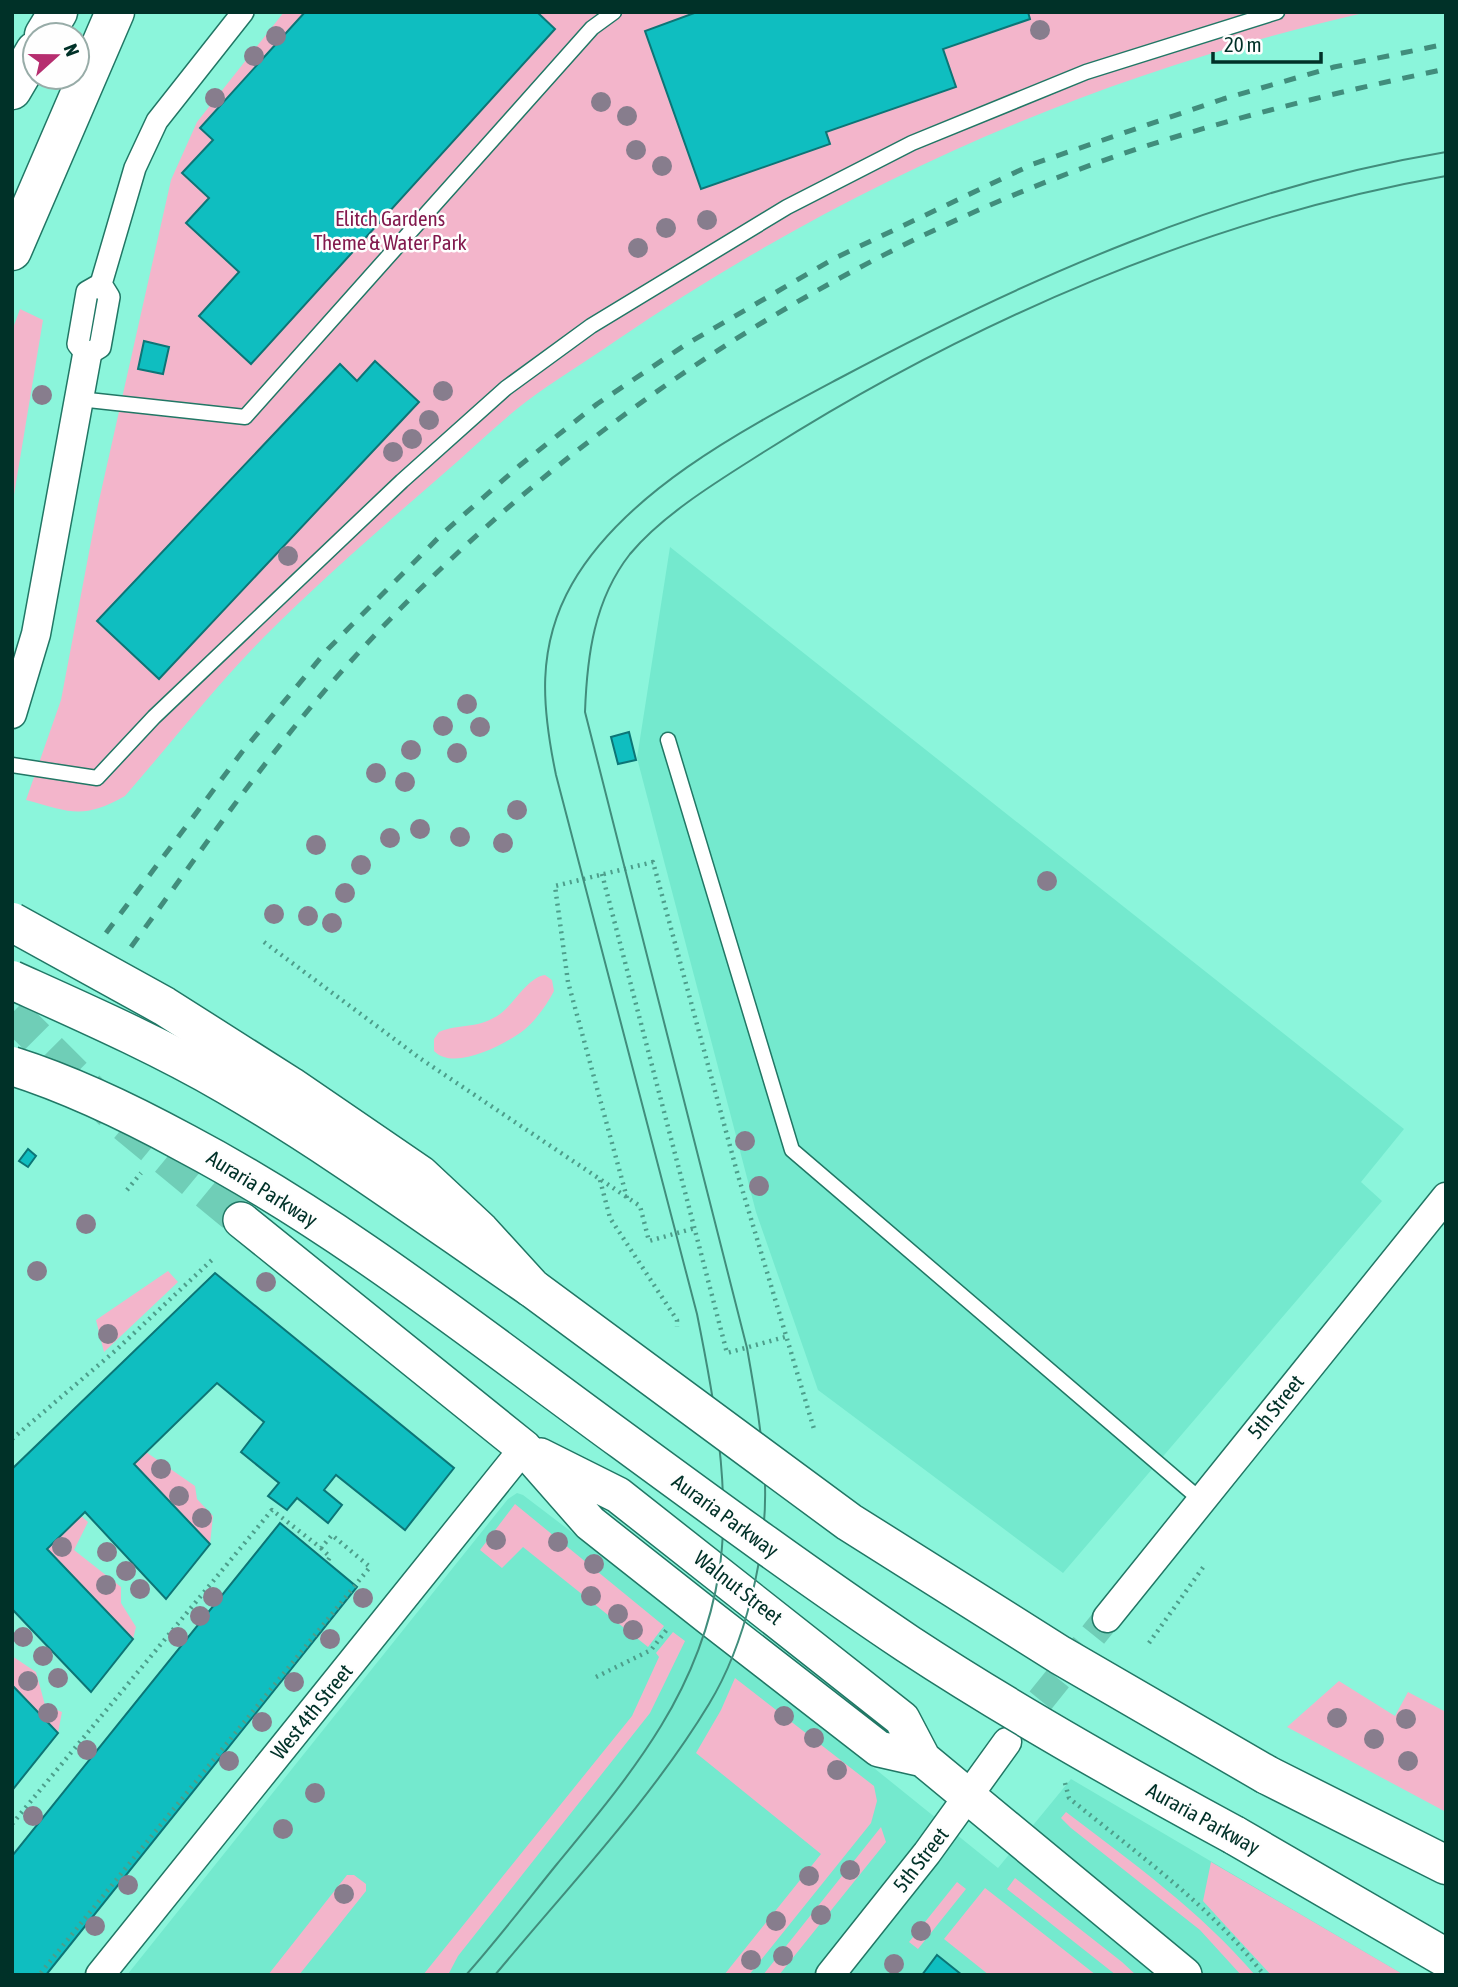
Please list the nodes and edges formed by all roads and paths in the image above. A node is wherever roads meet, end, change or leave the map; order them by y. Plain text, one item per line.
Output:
1 (115, 12) edge
2 (243, 12) edge
3 (614, 12) edge
4 (1276, 12) edge
5 (21, 75) edge
6 (12, 90) edge
7 (12, 251) edge
8 (87, 355) joint
9 (79, 399) junction
10 (12, 714) edge
11 (668, 740) dead end
12 (12, 765) edge
13 (602, 874) junction
14 (12, 922) edge
15 (264, 942) dead end
16 (12, 980) edge
17 (12, 1066) edge
18 (141, 1173) dead end
19 (600, 1180) junction
20 (127, 1190) dead end
21 (1446, 1197) edge
22 (627, 1198) junction
23 (241, 1220) tunnel mouth
24 (695, 1228) junction
25 (214, 1258) dead end
26 (532, 1288) junction
27 (677, 1327) dead end
28 (785, 1337) junction
29 (814, 1429) dead end
30 (12, 1438) edge
31 (524, 1448) junction
32 (1202, 1501) junction
33 (321, 1548) junction
34 (327, 1562) dead end
35 (1205, 1566) dead end
36 (1107, 1618) tunnel mouth
37 (673, 1622) dead end
38 (1149, 1643) dead end
39 (596, 1677) dead end
40 (1007, 1742) tunnel mouth
41 (1064, 1775) dead end
42 (970, 1797) junction
43 (12, 1824) edge
44 (1446, 1865) edge
45 (1446, 1958) edge
46 (39, 1975) edge
47 (100, 1975) edge
48 (830, 1975) edge
49 (1184, 1975) edge
50 (1264, 1975) edge

1 - 7 main road
2 - 8 street
3 - 9 lane
4 - 12 lane
5 - 6 main road
8 - 9 street
9 - 10 street
11 - 32 lane
13 - 22 path
13 - 24 path
13 - 28 path
14 - 26 main road, bridge
15 - 19 path
16 - 26 main road, bridge
17 - 45 main road, Auraria Parkway, bridge
18 - 20 path
19 - 22 path
19 - 27 path
21 - 32 street, 5th Street
22 - 24 path
23 - 31 street, Walnut Street
24 - 28 path
25 - 30 path
26 - 44 main road, bridge
28 - 29 path
31 - 42 street, Walnut Street
31 - 47 street, West 4th Street
32 - 36 street, 5th Street
33 - 34 path
33 - 43 path
33 - 46 path
35 - 38 path
37 - 39 path
40 - 42 street, 5th Street
41 - 50 path
42 - 48 street, 5th Street
42 - 49 street, Walnut Street

